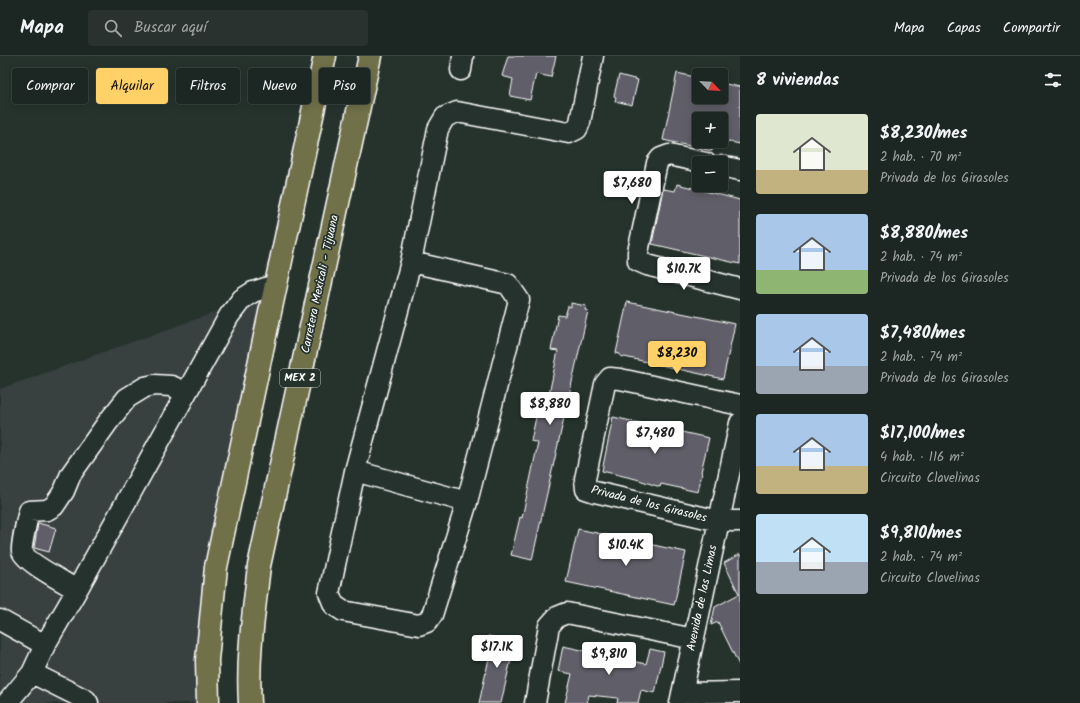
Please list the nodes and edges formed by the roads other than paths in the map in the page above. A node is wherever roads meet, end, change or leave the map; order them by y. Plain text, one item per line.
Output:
1 (325, 56) edge
2 (370, 56) edge
3 (593, 56) edge
4 (692, 160) edge
5 (728, 167) edge
6 (740, 170) edge
7 (411, 262) junction
8 (275, 285) junction
9 (740, 289) edge
10 (186, 392) junction
11 (740, 405) edge
12 (740, 423) edge
13 (355, 471) junction
14 (467, 502) junction
15 (719, 521) junction
16 (740, 521) edge
17 (77, 590) junction
18 (0, 620) edge
19 (694, 639) junction
20 (45, 645) junction
21 (32, 673) junction
22 (740, 692) edge
23 (681, 698) edge
24 (7, 703) edge
25 (88, 703) edge
26 (208, 703) edge
27 (250, 703) edge
28 (535, 703) edge

1 - 8 main road
2 - 27 main road, Carretera Mexicali - Tijuana / MEX 2
3 - 7 street
4 - 9 street
5 - 6 street
7 - 13 street
7 - 14 street
8 - 10 street
8 - 26 main road
10 - 17 street
10 - 17 street
11 - 15 street, Privada de los Girasoles
12 - 15 street, Avenida de las Limas
13 - 14 street
13 - 14 street
15 - 16 street
15 - 19 street, Avenida de las Limas
17 - 20 street
18 - 20 street
19 - 23 street, Avenida de las Limas
19 - 28 street
20 - 21 street
21 - 24 street
21 - 25 street
22 - 23 street

